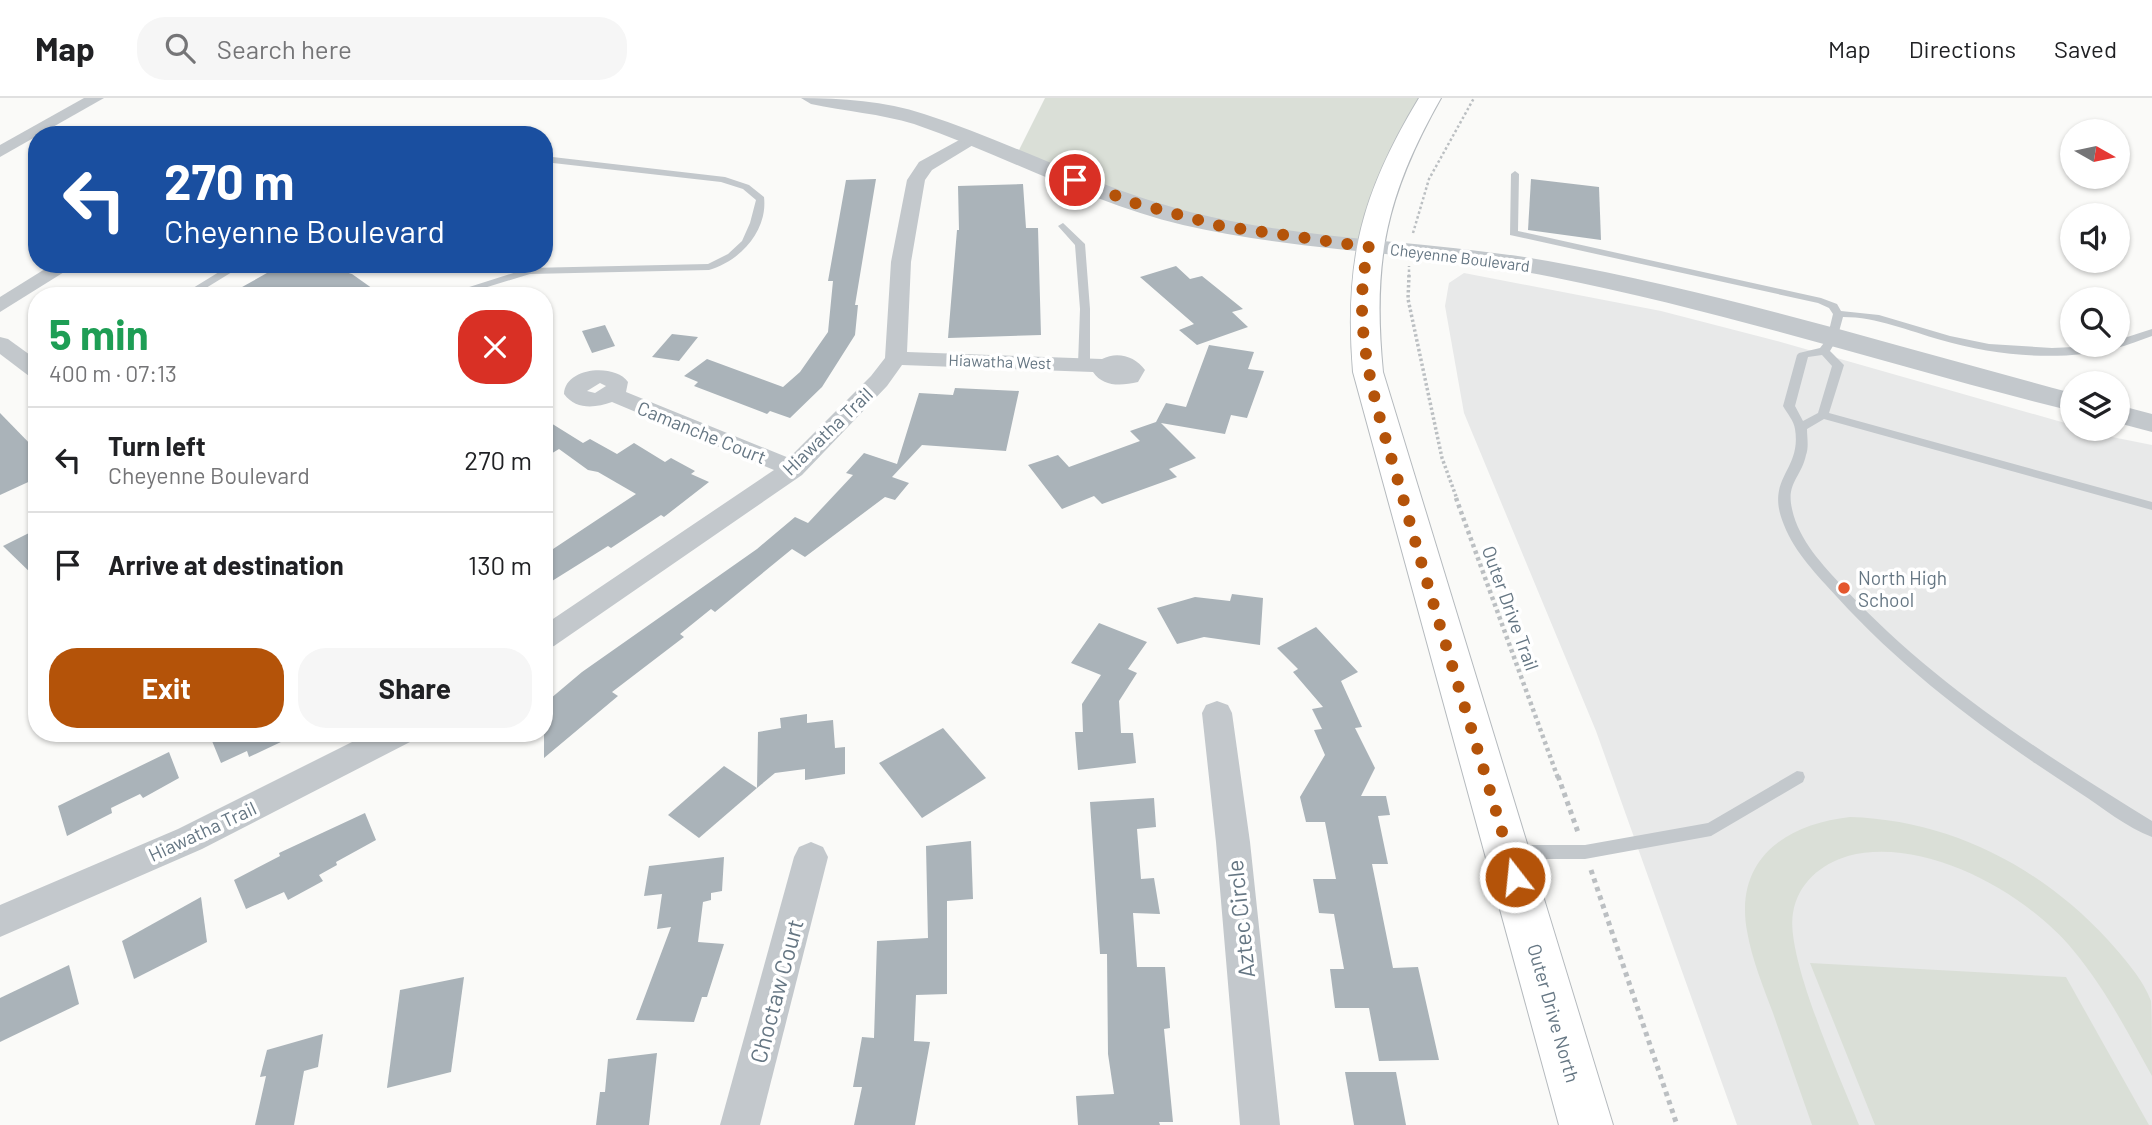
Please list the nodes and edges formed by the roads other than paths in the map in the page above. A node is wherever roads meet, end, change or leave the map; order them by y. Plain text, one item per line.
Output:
1 (96, 98) edge
2 (811, 98) edge
3 (1430, 98) edge
4 (836, 100) edge
5 (46, 126) edge
6 (28, 136) edge
7 (972, 138) junction
8 (0, 152) edge
9 (553, 160) edge
10 (1515, 174) dead end
11 (1063, 226) dead end
12 (1369, 247) junction
13 (553, 270) edge
14 (53, 273) edge
15 (225, 273) edge
16 (522, 273) edge
17 (30, 287) edge
18 (200, 287) edge
19 (476, 287) edge
20 (28, 288) edge
21 (0, 306) edge
22 (2152, 332) edge
23 (1831, 334) junction
24 (2130, 339) edge
25 (0, 344) edge
26 (2060, 350) edge
27 (896, 358) junction
28 (28, 364) edge
29 (1095, 365) joint
30 (611, 394) dead end
31 (2060, 399) edge
32 (1823, 415) junction
33 (2130, 417) edge
34 (2152, 423) edge
35 (1801, 426) junction
36 (793, 469) junction
37 (2152, 506) edge
38 (553, 633) edge
39 (1217, 713) dead end
40 (381, 742) edge
41 (1797, 777) dead end
42 (2152, 830) edge
43 (1508, 852) junction
44 (811, 857) dead end
45 (0, 921) edge
46 (740, 1125) edge
47 (1260, 1125) edge
48 (1586, 1125) edge

1 - 5 street
2 - 4 street, Cheyenne Boulevard
3 - 12 main road, Outer Drive North
4 - 7 street, Cheyenne Boulevard
6 - 8 street
7 - 12 street, Cheyenne Boulevard
7 - 27 street
9 - 13 lane
10 - 23 lane
11 - 29 lane
12 - 23 street, Cheyenne Boulevard
12 - 43 main road, Outer Drive North
14 - 17 street
15 - 18 lane
16 - 19 lane
20 - 21 street
22 - 24 lane
23 - 26 lane
23 - 31 street, Cheyenne Boulevard
23 - 32 lane
23 - 35 lane
25 - 28 street
27 - 29 street, Hiawatha West
27 - 36 street, Hiawatha Trail
30 - 36 street, Camanche Court
32 - 35 lane
32 - 37 lane
33 - 34 street
35 - 42 lane
36 - 38 street, Hiawatha Trail
39 - 47 street, Aztec Circle
40 - 45 street, Hiawatha Trail
41 - 43 lane
43 - 48 main road, Outer Drive North
44 - 46 street, Choctaw Court

